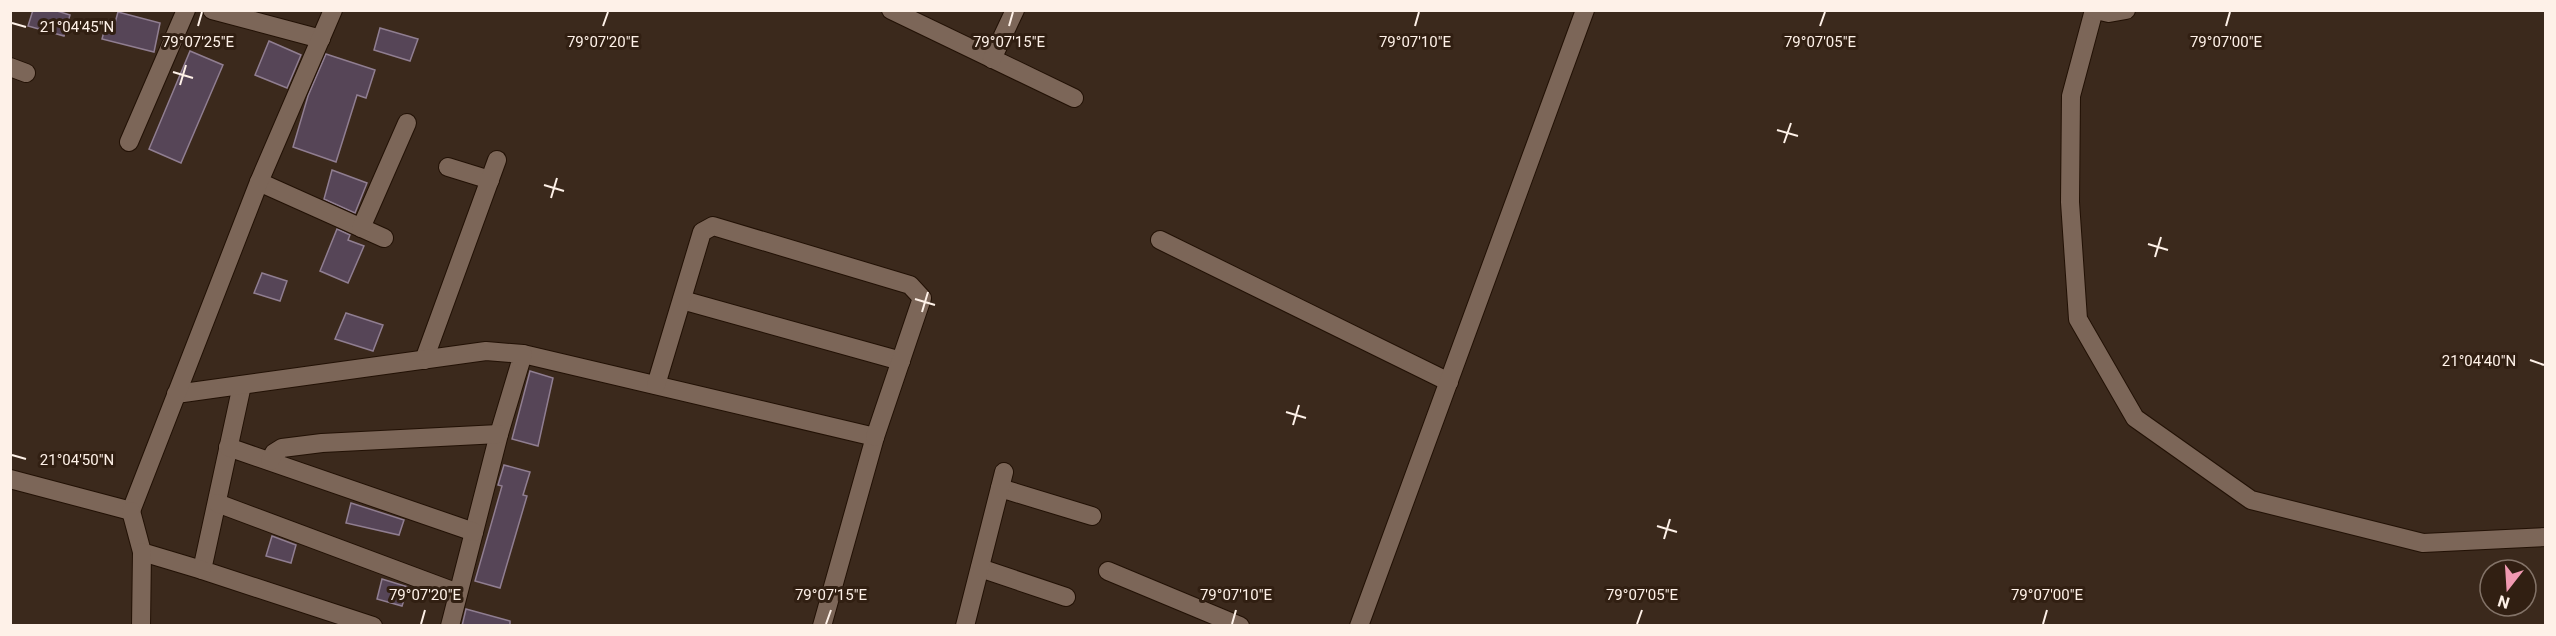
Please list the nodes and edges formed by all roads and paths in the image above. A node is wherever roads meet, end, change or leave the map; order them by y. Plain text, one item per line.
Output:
1 (186, 10) edge
2 (212, 10) edge
3 (333, 10) edge
4 (891, 10) edge
5 (1015, 10) edge
6 (1586, 10) edge
7 (2095, 10) edge
8 (2126, 10) edge
9 (321, 39) junction
10 (992, 59) junction
11 (1074, 98) dead end
12 (407, 123) dead end
13 (129, 142) dead end
14 (497, 160) dead end
15 (448, 167) dead end
16 (490, 180) junction
17 (259, 182) junction
18 (361, 228) junction
19 (384, 238) dead end
20 (1160, 240) dead end
21 (682, 300) junction
22 (523, 354) junction
23 (424, 360) junction
24 (901, 360) junction
25 (1449, 382) junction
26 (242, 385) junction
27 (656, 385) junction
28 (176, 394) junction
29 (499, 434) junction
30 (875, 437) junction
31 (228, 447) junction
32 (270, 461) junction
33 (10, 479) edge
34 (217, 503) junction
35 (130, 511) junction
36 (1092, 516) dead end
37 (474, 532) junction
38 (2546, 537) edge
39 (142, 552) junction
40 (980, 568) junction
41 (202, 570) junction
42 (1108, 571) dead end
43 (458, 593) junction
44 (1066, 597) dead end
45 (825, 625) edge
46 (141, 626) edge
47 (373, 626) edge
48 (450, 626) edge
49 (965, 626) edge
50 (1240, 626) edge
51 (1359, 626) edge

1 - 13 street
2 - 9 street
3 - 9 street
4 - 10 street
5 - 10 street
6 - 25 street
7 - 8 street
7 - 38 street
9 - 17 street
10 - 11 street
12 - 18 street
14 - 16 street
15 - 16 street
16 - 23 street
17 - 18 street
17 - 28 street
18 - 19 street
20 - 25 street
21 - 24 street
21 - 24 street
21 - 27 street
22 - 23 street
22 - 27 street
22 - 29 street
23 - 26 street
24 - 30 street
25 - 51 street
26 - 28 street
26 - 31 street
27 - 30 street
28 - 35 street
29 - 32 street
29 - 37 street
30 - 45 street
31 - 32 street
31 - 34 street
32 - 37 street
33 - 35 street
34 - 41 street
34 - 43 street
35 - 39 street
36 - 40 street
37 - 43 street
39 - 41 street
39 - 46 street
40 - 44 street
40 - 49 street
41 - 47 street
42 - 50 street
43 - 48 street

